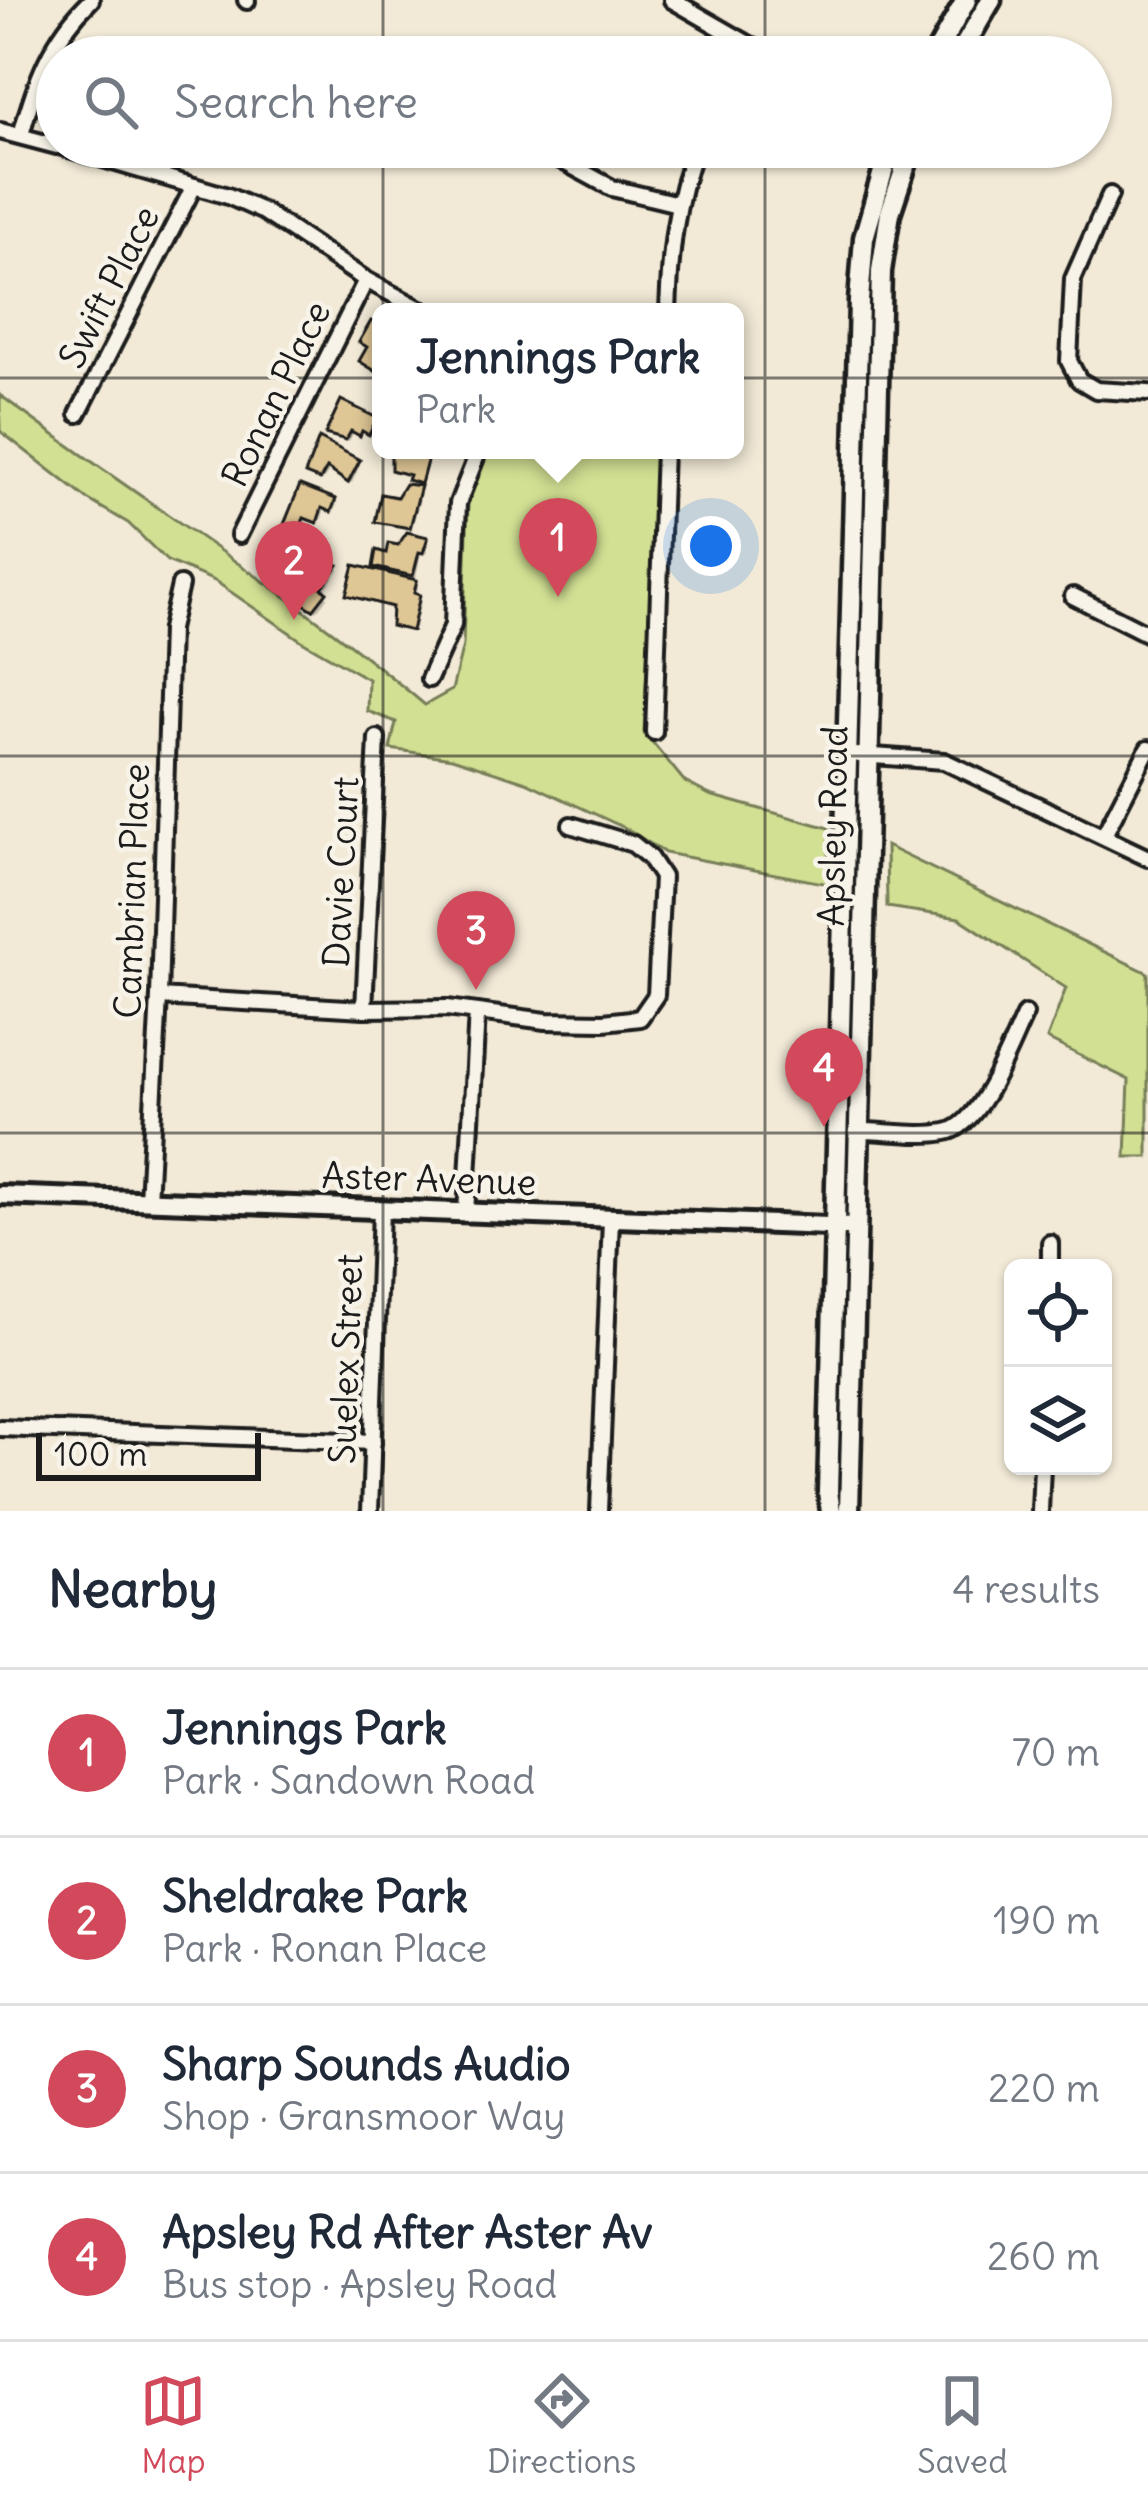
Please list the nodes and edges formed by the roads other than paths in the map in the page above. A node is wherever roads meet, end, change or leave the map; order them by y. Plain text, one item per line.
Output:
1 (91, 0) edge
2 (672, 0) edge
3 (966, 0) edge
4 (991, 0) edge
5 (60, 36) edge
6 (722, 36) edge
7 (946, 36) edge
8 (970, 36) edge
9 (36, 82) edge
10 (0, 131) edge
11 (21, 135) junction
12 (36, 139) edge
13 (131, 168) edge
14 (575, 168) edge
15 (689, 168) edge
16 (883, 168) edge
17 (904, 168) edge
18 (194, 187) junction
19 (1110, 195) dead end
20 (678, 204) junction
21 (366, 280) junction
22 (409, 303) edge
23 (668, 303) edge
24 (1148, 394) edge
25 (79, 414) dead end
26 (475, 459) edge
27 (664, 459) edge
28 (239, 536) dead end
29 (180, 585) dead end
30 (1073, 596) dead end
31 (1148, 634) edge
32 (429, 679) dead end
33 (654, 732) dead end
34 (377, 738) dead end
35 (1148, 749) edge
36 (858, 755) junction
37 (571, 825) dead end
38 (1104, 835) junction
39 (1148, 858) edge
40 (159, 997) junction
41 (364, 1009) junction
42 (477, 1012) junction
43 (1025, 1014) dead end
44 (859, 1131) junction
45 (0, 1195) edge
46 (148, 1201) junction
47 (381, 1210) junction
48 (466, 1214) junction
49 (611, 1219) junction
50 (845, 1227) junction
51 (1050, 1244) dead end
52 (1050, 1259) edge
53 (0, 1428) edge
54 (373, 1442) junction
55 (1042, 1475) edge
56 (370, 1511) edge
57 (598, 1511) edge
58 (831, 1511) edge
59 (849, 1511) edge
60 (1040, 1511) edge

1 - 5 street
2 - 6 street
3 - 7 main road
4 - 8 main road
9 - 11 street
10 - 11 street
11 - 12 street
13 - 18 street
14 - 20 street
15 - 20 street
16 - 36 main road, Apsley Road
17 - 36 main road, Apsley Road
18 - 21 street
18 - 25 street, Swift Place
19 - 24 street
20 - 23 street
21 - 22 street
21 - 28 street, Ronan Place
26 - 32 street
27 - 33 street
29 - 40 street, Cambrian Place
30 - 31 street
34 - 41 street, Davie Court
35 - 38 street
36 - 38 street
36 - 44 main road, Apsley Road
36 - 50 main road, Apsley Road
37 - 42 street
38 - 39 street
40 - 41 street
40 - 46 street, Cambrian Place
41 - 42 street
42 - 48 street
43 - 44 street
44 - 50 main road, Apsley Road
45 - 46 street, Aster Avenue
46 - 47 street, Aster Avenue
47 - 48 street, Aster Avenue
47 - 54 street, Suelex Street
48 - 49 street, Aster Avenue
49 - 50 street, Aster Avenue
49 - 57 street
50 - 58 main road, Apsley Road
50 - 59 main road, Apsley Road
51 - 52 street
53 - 54 street
54 - 56 street, Suelex Street
55 - 60 street

